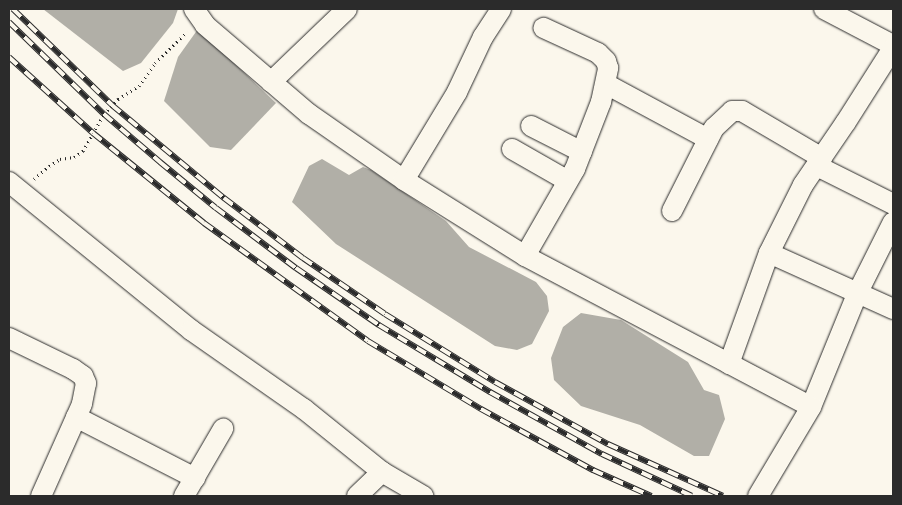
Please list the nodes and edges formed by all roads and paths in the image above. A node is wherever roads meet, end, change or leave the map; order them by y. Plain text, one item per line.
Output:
1 (347, 9) edge
2 (502, 9) edge
3 (824, 9) edge
4 (196, 13) edge
5 (544, 28) dead end
6 (892, 51) edge
7 (271, 82) junction
8 (606, 84) junction
9 (531, 126) dead end
10 (708, 139) junction
11 (512, 149) dead end
12 (582, 152) junction
13 (819, 162) junction
14 (404, 180) junction
15 (568, 181) junction
16 (12, 193) edge
17 (893, 204) edge
18 (672, 212) dead end
19 (893, 222) edge
20 (769, 253) junction
21 (525, 256) junction
22 (858, 292) junction
23 (893, 309) edge
24 (9, 338) edge
25 (729, 364) junction
26 (811, 407) junction
27 (76, 417) junction
28 (224, 429) dead end
29 (382, 472) junction
30 (195, 478) junction
31 (41, 496) edge
32 (184, 496) edge
33 (357, 496) edge
34 (422, 496) edge
35 (758, 496) edge

1 - 7 street
2 - 14 street
3 - 6 street
4 - 7 street
4 - 16 path
5 - 8 street
6 - 13 street
7 - 14 street
8 - 10 street
8 - 12 street
9 - 12 street
10 - 13 street
10 - 18 street
11 - 15 street
12 - 15 street
13 - 17 street
13 - 20 street
14 - 21 street
15 - 21 street
16 - 29 street
19 - 22 street
20 - 22 street
20 - 25 street
21 - 25 street
22 - 23 street
22 - 26 street
24 - 27 street
25 - 26 street
26 - 35 street
27 - 30 street
27 - 31 street
28 - 30 street
29 - 33 street
29 - 34 street
30 - 32 street

